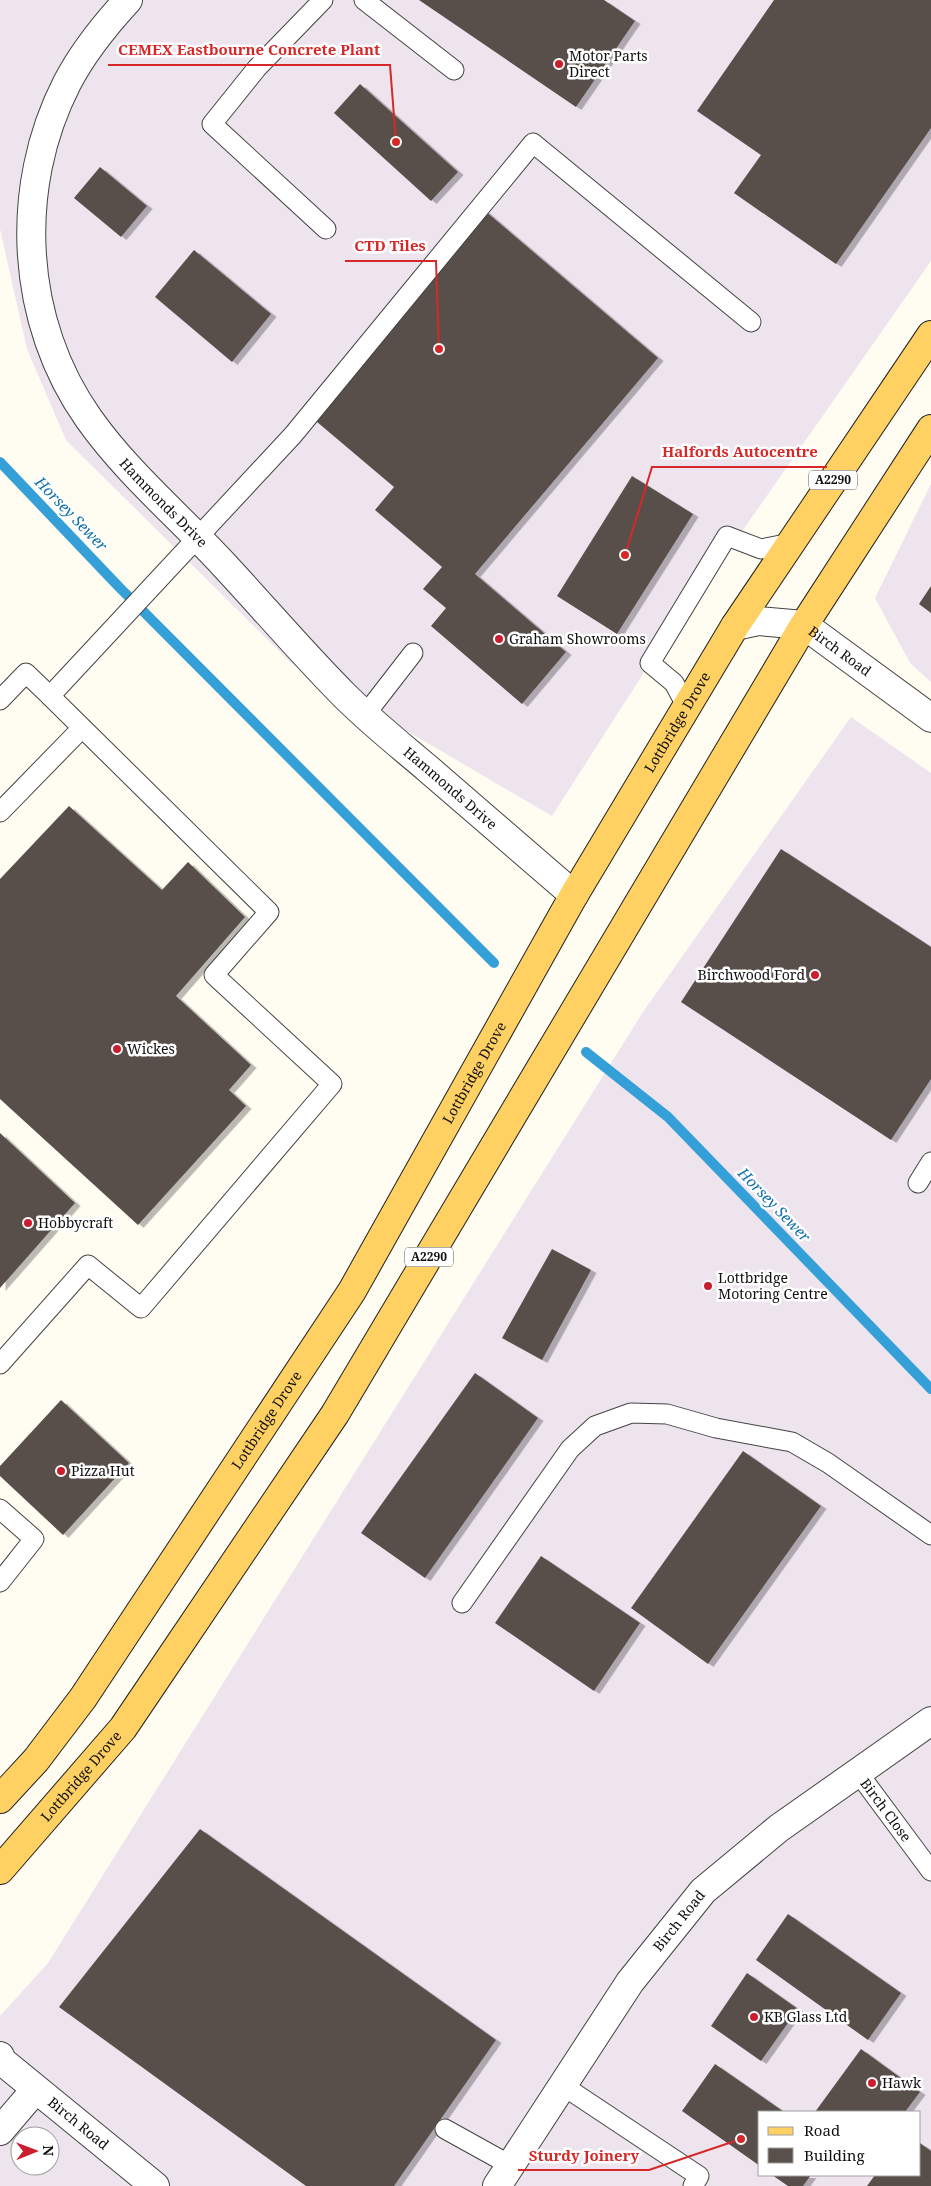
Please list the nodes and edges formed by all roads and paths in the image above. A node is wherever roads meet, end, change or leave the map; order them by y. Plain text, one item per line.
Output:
1 (128, 0) edge
2 (323, 0) edge
3 (364, 0) edge
4 (454, 70) dead end
5 (326, 229) dead end
6 (751, 322) dead end
7 (931, 335) edge
8 (931, 429) edge
9 (198, 537) junction
10 (791, 543) junction
11 (804, 625) junction
12 (735, 626) junction
13 (413, 653) dead end
14 (50, 696) junction
15 (0, 700) edge
16 (687, 707) junction
17 (365, 715) junction
18 (931, 718) edge
19 (82, 728) junction
20 (0, 812) edge
21 (574, 895) junction
22 (931, 1162) edge
23 (918, 1183) dead end
24 (0, 1364) edge
25 (0, 1509) edge
26 (931, 1535) edge
27 (0, 1582) edge
28 (462, 1603) dead end
29 (931, 1721) edge
30 (859, 1774) junction
31 (0, 1799) edge
32 (0, 1870) edge
33 (931, 1871) edge
34 (1, 2059) edge
35 (562, 2085) junction
36 (35, 2090) junction
37 (445, 2129) dead end
38 (0, 2131) edge
39 (503, 2176) edge
40 (155, 2186) edge
41 (693, 2186) edge

1 - 9 street, Hammonds Drive
2 - 5 lane
3 - 4 lane
6 - 9 lane
7 - 10 main road, Lottbridge Drove / A2290
8 - 11 main road, Lottbridge Drove / A2290
9 - 14 lane
9 - 17 street, Hammonds Drive
10 - 12 main road, Lottbridge Drove / A2290
10 - 16 lane
11 - 12 street, Birch Road
11 - 18 street, Birch Road
11 - 32 main road, Lottbridge Drove / A2290
12 - 16 main road, Lottbridge Drove / A2290
13 - 17 lane
14 - 15 lane
14 - 19 lane
16 - 21 main road, Lottbridge Drove / A2290
17 - 21 street, Hammonds Drive
19 - 20 lane
19 - 24 lane
21 - 31 main road, Lottbridge Drove / A2290
22 - 23 lane
25 - 27 lane
26 - 28 lane
29 - 30 street, Birch Road
30 - 33 lane, Birch Close
30 - 35 street, Birch Road
34 - 36 street, Birch Road
35 - 39 street, Birch Road
35 - 41 lane
36 - 38 street
36 - 40 street, Birch Road
37 - 39 lane

